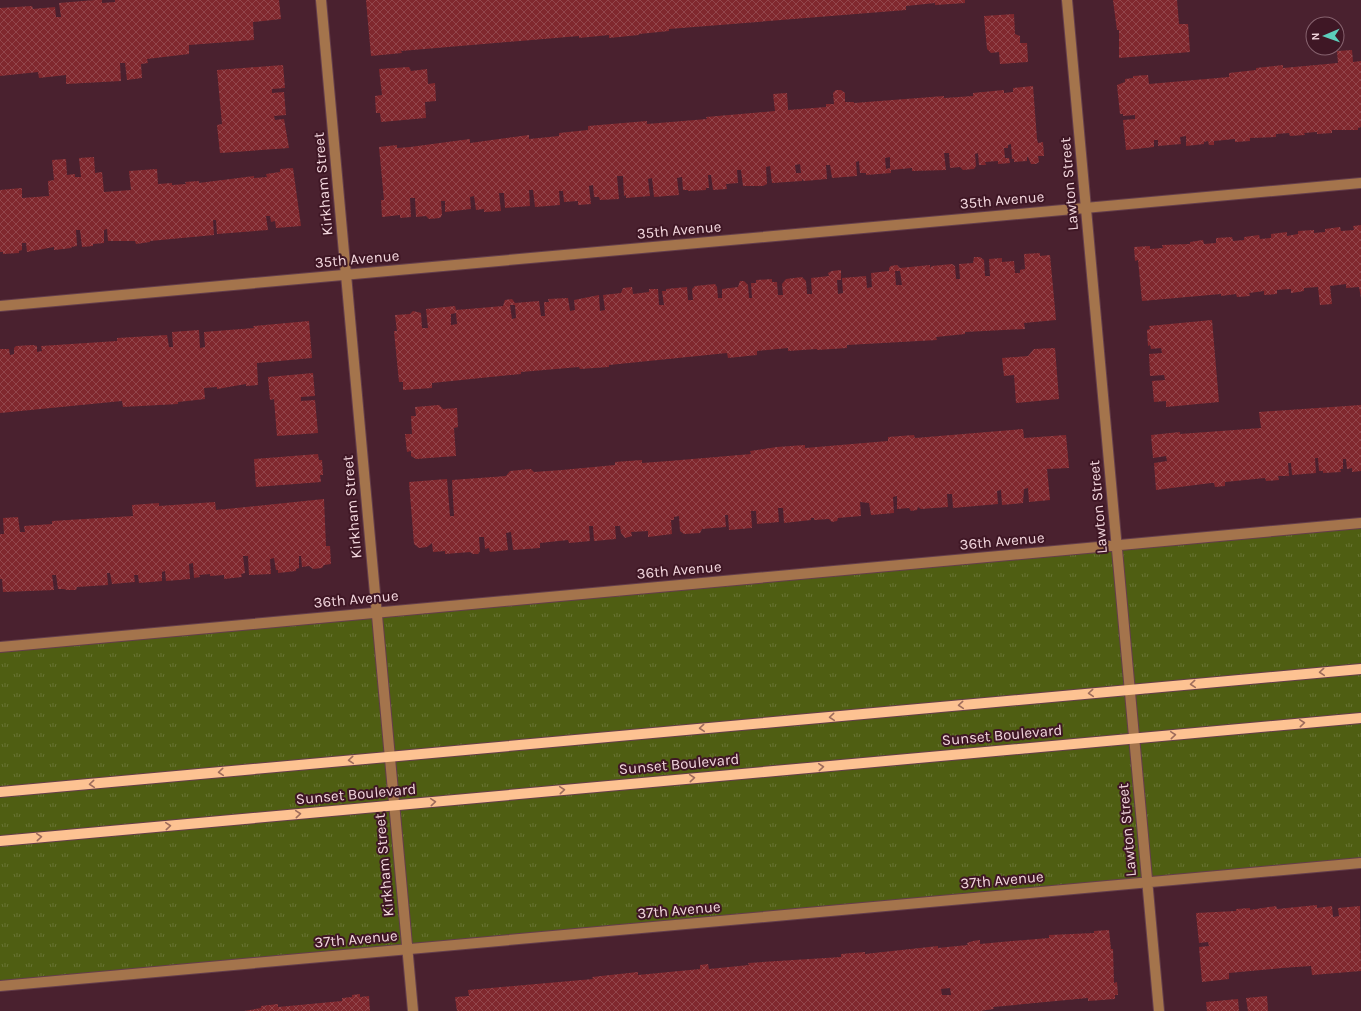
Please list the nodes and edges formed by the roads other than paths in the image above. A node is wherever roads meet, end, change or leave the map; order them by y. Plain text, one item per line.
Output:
1 (321, 0) edge
2 (1067, 0) edge
3 (1361, 183) edge
4 (1086, 208) junction
5 (346, 275) junction
6 (0, 306) edge
7 (1361, 523) edge
8 (1117, 545) junction
9 (377, 612) junction
10 (0, 647) edge
11 (1361, 669) edge
12 (1130, 690) junction
13 (1361, 718) edge
14 (1134, 738) junction
15 (390, 757) junction
16 (0, 792) edge
17 (394, 805) junction
18 (0, 841) edge
19 (1361, 863) edge
20 (1147, 882) junction
21 (407, 949) junction
22 (0, 986) edge
23 (413, 1011) edge
24 (1159, 1011) edge

1 - 5 street, Kirkham Street
2 - 4 street, Lawton Street
3 - 4 street, 35th Avenue
4 - 5 street, 35th Avenue
4 - 8 street, Lawton Street
5 - 6 street, 35th Avenue
5 - 9 street, Kirkham Street
7 - 8 street, 36th Avenue
8 - 9 street, 36th Avenue
8 - 12 street, Lawton Street
9 - 10 street, 36th Avenue
9 - 15 street, Kirkham Street
11 -> 12 main road
12 - 14 street, Lawton Street
12 -> 15 main road
14 -> 13 main road, Sunset Boulevard
17 -> 14 main road, Sunset Boulevard
14 - 20 street, Lawton Street
15 -> 16 main road
15 - 17 street, Kirkham Street
18 -> 17 main road, Sunset Boulevard
17 - 21 street, Kirkham Street
19 - 20 street, 37th Avenue
20 - 21 street, 37th Avenue
20 - 24 street, Lawton Street
21 - 22 street, 37th Avenue
21 - 23 street, Kirkham Street

